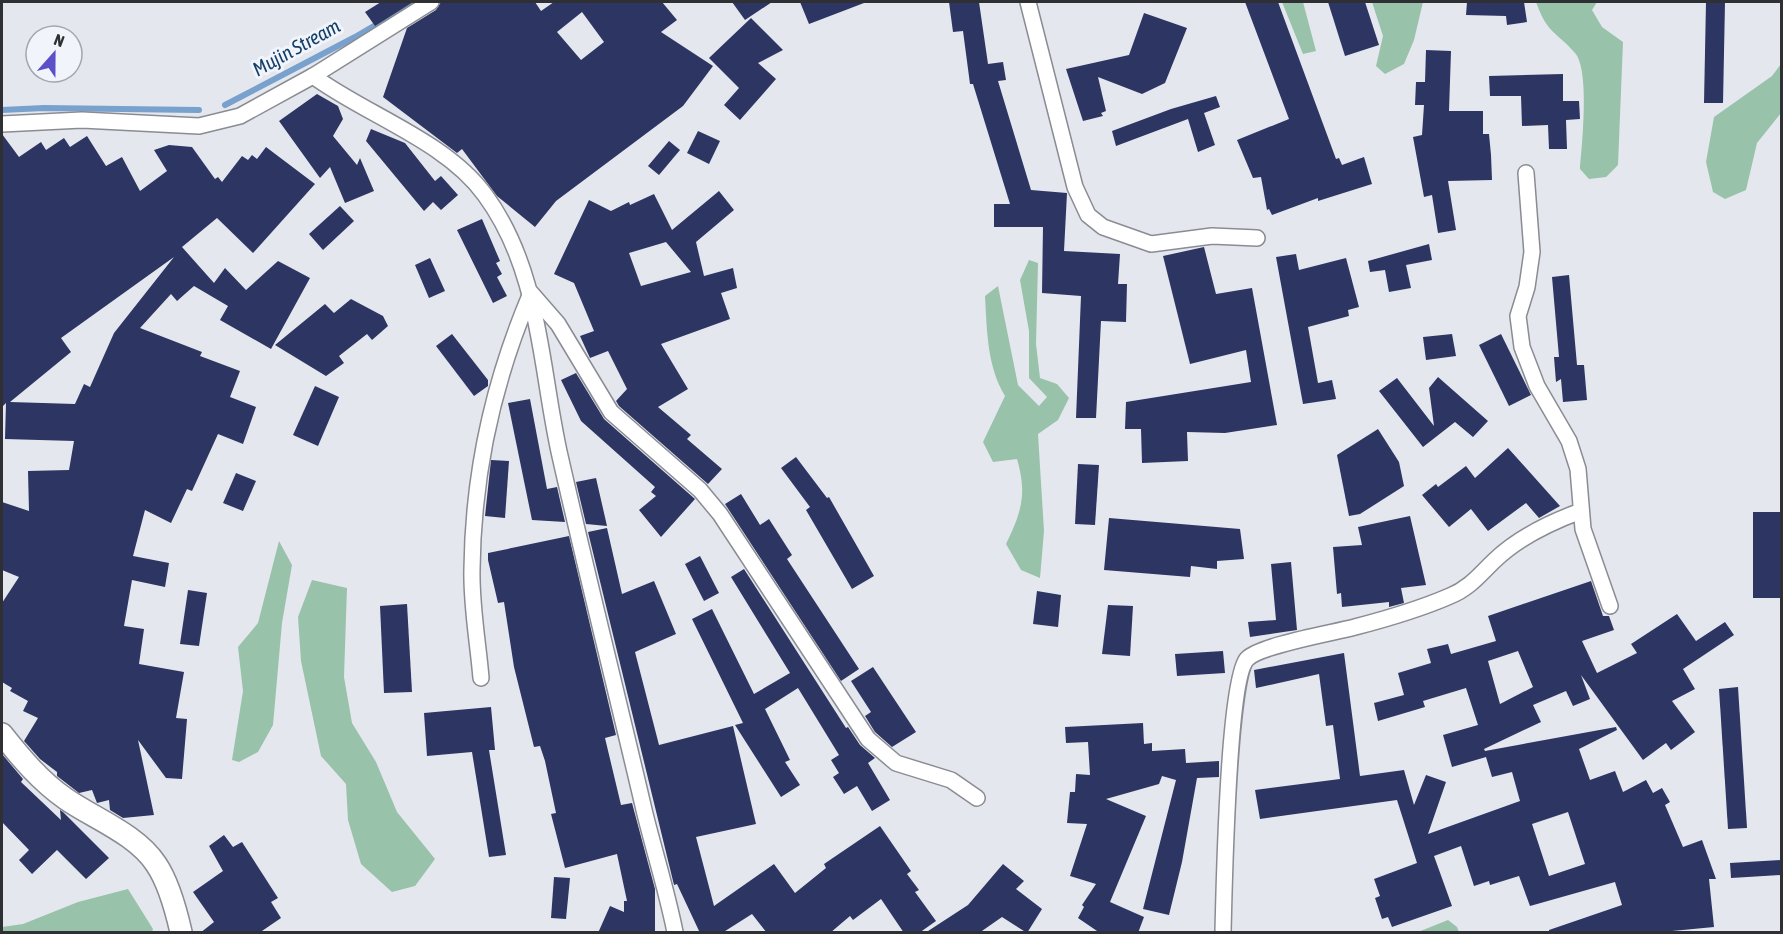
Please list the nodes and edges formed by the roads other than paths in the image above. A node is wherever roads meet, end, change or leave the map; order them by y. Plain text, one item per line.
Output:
1 (431, 2) edge
2 (1028, 2) edge
3 (313, 76) junction
4 (2, 123) edge
5 (1526, 173) dead end
6 (1257, 238) dead end
7 (531, 293) junction
8 (1581, 511) junction
9 (1610, 606) dead end
10 (481, 678) dead end
11 (2, 734) edge
12 (977, 798) dead end
13 (181, 933) edge
14 (675, 933) edge
15 (1223, 933) edge

1 - 3 street
2 - 6 street
3 - 4 street
3 - 7 street
5 - 8 street
7 - 10 street
7 - 12 street
7 - 14 street
8 - 9 street
8 - 15 street
11 - 13 street

